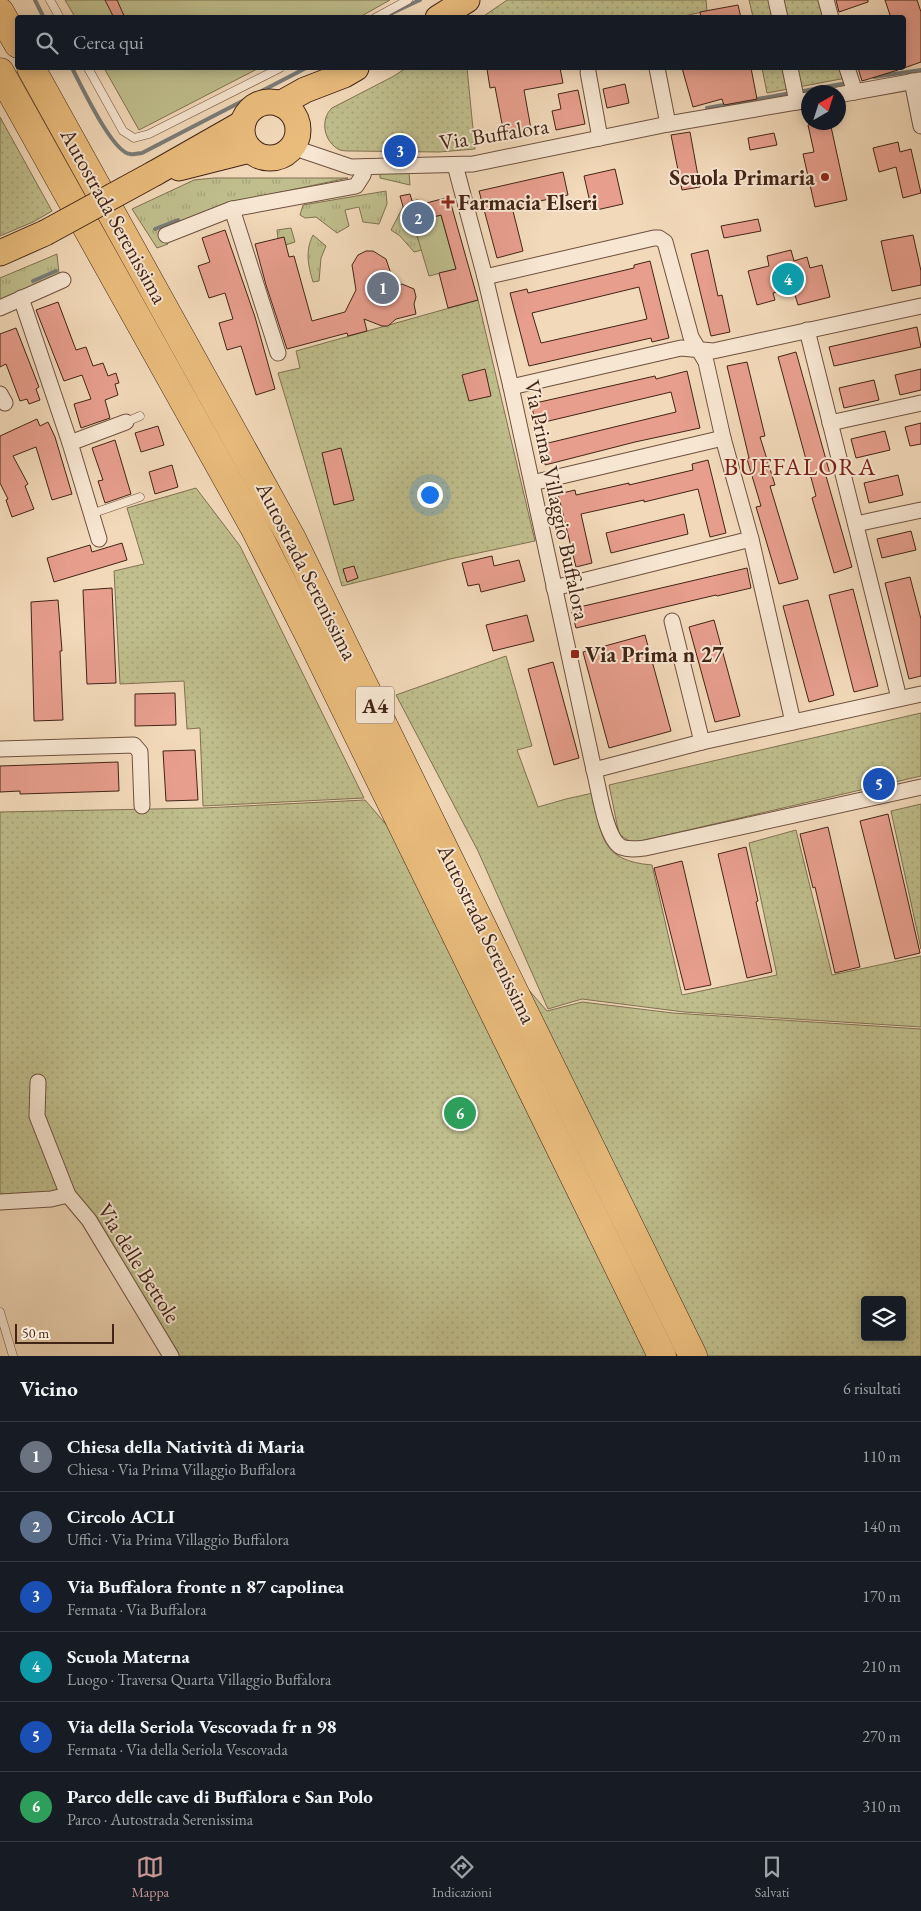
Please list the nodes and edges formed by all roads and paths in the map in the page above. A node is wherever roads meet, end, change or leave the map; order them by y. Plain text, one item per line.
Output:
1 (50, 0) edge
2 (408, 0) edge
3 (466, 0) edge
4 (776, 0) edge
5 (826, 0) edge
6 (0, 12) edge
7 (58, 15) edge
8 (380, 15) edge
9 (443, 15) edge
10 (779, 15) edge
11 (830, 15) edge
12 (15, 39) edge
13 (32, 70) edge
14 (89, 70) edge
15 (276, 70) edge
16 (657, 70) edge
17 (790, 70) edge
18 (350, 71) edge
19 (0, 72) edge
20 (588, 72) dead end
21 (849, 72) edge
22 (916, 81) edge
23 (855, 92) junction
24 (846, 94) edge
25 (801, 97) edge
26 (801, 101) edge
27 (288, 112) junction
28 (243, 122) junction
29 (668, 124) junction
30 (921, 126) edge
31 (600, 138) junction
32 (292, 147) junction
33 (250, 150) junction
34 (455, 165) junction
35 (365, 167) junction
36 (155, 173) junction
37 (232, 209) junction
38 (166, 236) dead end
39 (0, 253) edge
40 (485, 277) junction
41 (63, 280) dead end
42 (22, 298) junction
43 (921, 306) edge
44 (0, 308) edge
45 (807, 330) junction
46 (698, 349) junction
47 (278, 353) dead end
48 (511, 387) junction
49 (921, 403) edge
50 (133, 419) dead end
51 (830, 423) junction
52 (723, 438) junction
53 (70, 443) junction
54 (532, 483) junction
55 (140, 497) dead end
56 (921, 510) edge
57 (91, 514) junction
58 (856, 524) junction
59 (751, 539) junction
60 (98, 544) dead end
61 (554, 588) junction
62 (672, 621) dead end
63 (921, 694) edge
64 (899, 698) junction
65 (793, 722) junction
66 (702, 742) junction
67 (0, 744) edge
68 (0, 749) edge
69 (594, 770) junction
70 (921, 787) edge
71 (142, 806) dead end
72 (38, 1082) dead end
73 (68, 1195) junction
74 (0, 1202) edge
75 (0, 1312) edge
76 (13, 1356) edge
77 (171, 1356) edge
78 (662, 1356) edge
79 (693, 1356) edge

1 - 7 lane
2 - 8 lane
3 - 9 main road
4 - 10 street
5 - 11 street
6 - 12 highway
13 - 79 highway, Autostrada Serenissima / A4
14 - 15 lane
16 - 29 street
17 - 25 street
18 - 27 main road
19 - 78 highway, Autostrada Serenissima / A4
20 - 31 street
21 - 23 street
22 - 23 street
22 - 30 street
23 - 24 street
26 - 29 street, Via Buffalora
27 - 28 main road
27 - 32 main road
28 - 33 main road
28 - 36 main road
29 - 31 street, Via Buffalora
31 - 34 street, Via Buffalora
32 - 33 main road
32 - 35 street, Via Buffalora
33 - 36 main road
34 - 35 street, Via Buffalora
34 - 40 street, Via Prima Villaggio Buffalora
35 - 37 street
36 - 39 main road, bridge
37 - 38 street
37 - 47 street
40 - 46 street
40 - 48 street, Via Prima Villaggio Buffalora
41 - 42 street
42 - 44 street
42 - 53 street
43 - 45 street
45 - 46 street
45 - 51 street
46 - 48 street
46 - 52 street
48 - 54 street, Via Prima Villaggio Buffalora
49 - 51 street
50 - 53 street
51 - 58 street
52 - 54 street
52 - 59 street
53 - 57 street
54 - 61 street, Via Prima Villaggio Buffalora
55 - 57 lane
56 - 58 street
57 - 60 street
58 - 64 street
59 - 61 street
59 - 65 street
61 - 69 street, Via Prima Villaggio Buffalora
62 - 66 street
63 - 64 street
64 - 65 street
65 - 66 street
66 - 69 street
67 - 68 street
68 - 71 street
69 - 70 street, Via Prima Villaggio Buffalora
72 - 73 street, Via delle Bettole
73 - 74 street, Via delle Bettole
73 - 77 street, Via delle Bettole
75 - 76 lane

